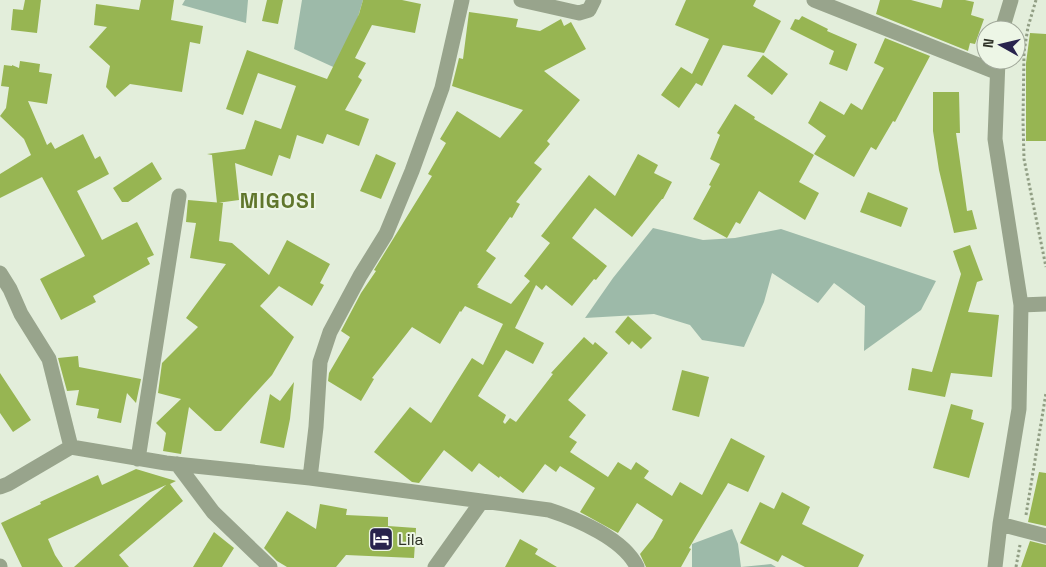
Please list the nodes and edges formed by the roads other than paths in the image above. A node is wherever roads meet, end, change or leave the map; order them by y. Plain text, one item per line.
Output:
1 (462, 0) edge
2 (521, 0) edge
3 (594, 0) edge
4 (814, 0) edge
5 (1011, 0) edge
6 (1005, 20) edge
7 (976, 58) edge
8 (997, 70) edge
9 (179, 196) dead end
10 (0, 272) edge
11 (1046, 304) edge
12 (1022, 305) junction
13 (71, 447) junction
14 (138, 459) junction
15 (177, 464) junction
16 (310, 478) junction
17 (0, 487) edge
18 (482, 501) junction
19 (1000, 524) junction
20 (1046, 536) edge
21 (270, 567) edge
22 (435, 567) edge
23 (637, 567) edge
24 (995, 567) edge

1 - 16 street
2 - 3 street
4 - 7 street
5 - 6 street
8 - 12 street
9 - 14 street
10 - 13 street
11 - 12 street
12 - 19 street
13 - 14 street
13 - 17 street
14 - 15 street
15 - 16 street
15 - 21 street
16 - 18 street
18 - 22 street
18 - 23 street
19 - 20 street
19 - 24 street

